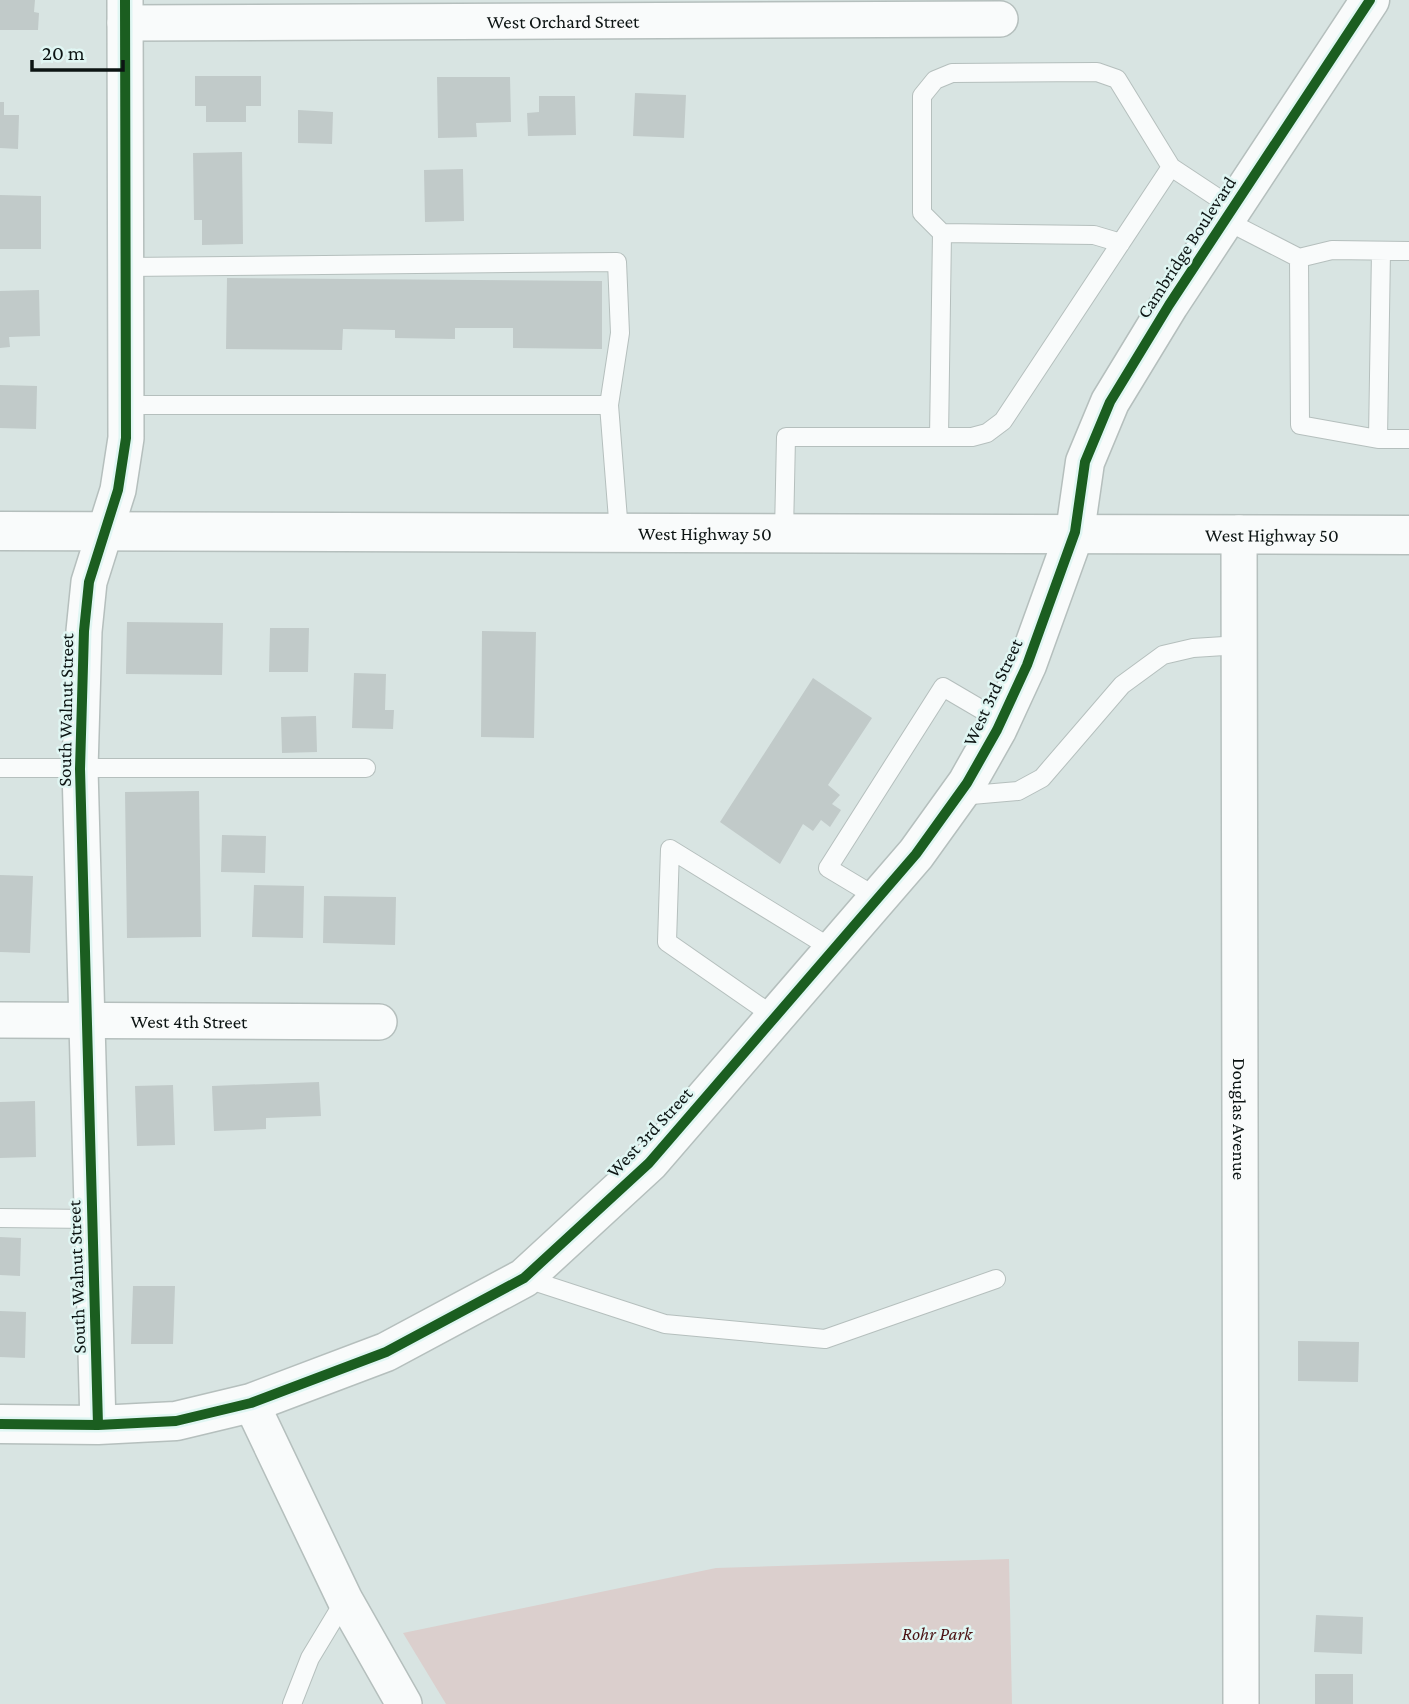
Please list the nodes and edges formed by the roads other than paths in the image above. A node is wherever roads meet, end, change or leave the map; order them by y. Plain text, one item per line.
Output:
1 (1370, 0) edge
2 (125, 11) edge
3 (273, 11) edge
4 (1000, 19) dead end
5 (1171, 167) junction
6 (1229, 214) junction
7 (942, 233) junction
8 (1121, 243) junction
9 (1381, 251) junction
10 (1409, 251) edge
11 (1299, 258) junction
12 (125, 267) junction
13 (125, 405) junction
14 (610, 405) junction
15 (939, 437) junction
16 (1378, 439) junction
17 (1409, 439) edge
18 (0, 531) edge
19 (106, 532) junction
20 (619, 532) junction
21 (784, 532) junction
22 (1075, 532) junction
23 (1239, 533) junction
24 (1409, 535) edge
25 (1240, 645) junction
26 (1002, 721) junction
27 (0, 768) edge
28 (366, 768) dead end
29 (80, 769) junction
30 (957, 797) junction
31 (878, 898) junction
32 (834, 950) junction
33 (775, 1017) junction
34 (0, 1020) edge
35 (86, 1021) junction
36 (379, 1022) dead end
37 (0, 1218) edge
38 (91, 1219) junction
39 (524, 1278) junction
40 (996, 1279) dead end
41 (251, 1403) junction
42 (0, 1424) edge
43 (98, 1425) junction
44 (345, 1600) junction
45 (289, 1702) edge
46 (404, 1704) edge
47 (1241, 1704) edge

1 - 6 street, Cambridge Boulevard
2 - 3 street, West Orchard Street
2 - 12 street, South Walnut Street
3 - 4 street, West Orchard Street
5 - 6 lane
5 - 7 lane
5 - 8 lane
6 - 11 lane
6 - 22 street, Cambridge Boulevard
7 - 8 lane
7 - 15 lane
8 - 15 lane
9 - 10 lane
9 - 11 lane
9 - 16 lane
11 - 16 lane
12 - 13 street, South Walnut Street
12 - 14 lane
13 - 14 lane
13 - 19 street, South Walnut Street
14 - 20 lane
15 - 21 lane
16 - 17 lane
18 - 19 street, West Highway 50
19 - 20 street, West Highway 50
19 - 29 street, South Walnut Street
20 - 21 street, West Highway 50
21 - 22 street, West Highway 50
22 - 23 street, West Highway 50
22 - 26 street, West 3rd Street
23 - 24 street, West Highway 50
23 - 25 street, Douglas Avenue
25 - 30 lane
25 - 47 street, Douglas Avenue
26 - 30 street, West 3rd Street
26 - 31 lane
27 - 29 lane
28 - 29 lane
29 - 35 street, South Walnut Street
30 - 31 street, West 3rd Street
31 - 32 street, West 3rd Street
32 - 33 street, West 3rd Street
32 - 33 lane
33 - 39 street, West 3rd Street
34 - 35 street, West 4th Street
35 - 36 street, West 4th Street
35 - 38 street, South Walnut Street
37 - 38 lane
38 - 43 street, South Walnut Street
39 - 40 lane
39 - 41 street, West 3rd Street
41 - 43 street, West 3rd Street
41 - 44 street
42 - 43 street, West 3rd Street
44 - 45 lane
44 - 46 street

